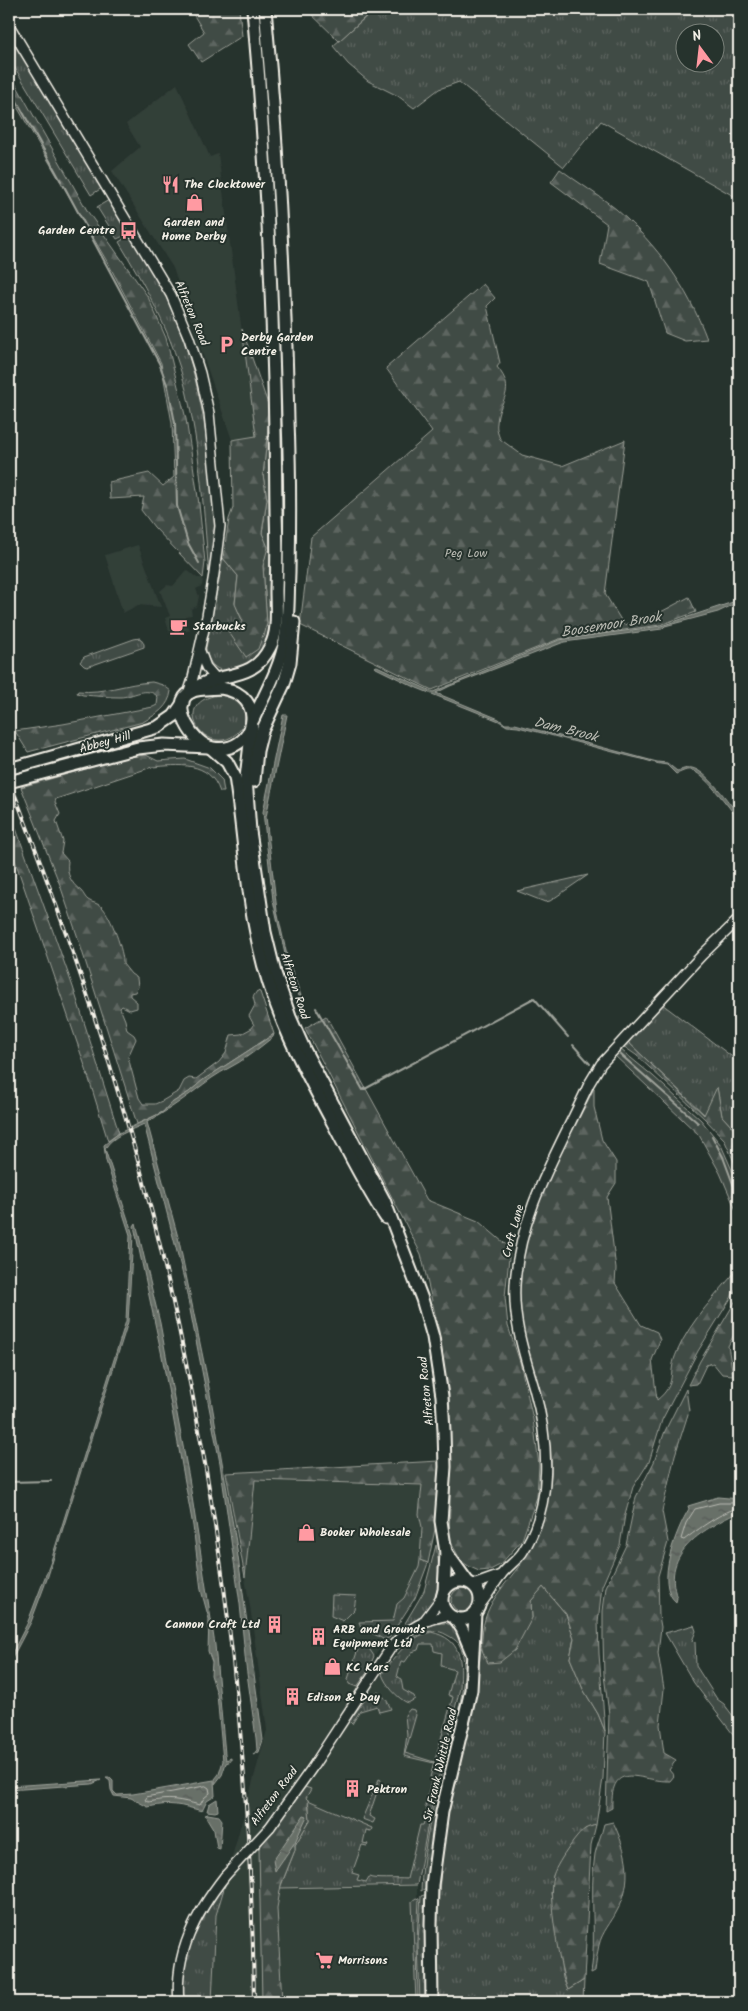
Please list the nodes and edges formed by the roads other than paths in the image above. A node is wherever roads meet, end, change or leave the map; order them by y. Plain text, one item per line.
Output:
1 (253, 9) edge
2 (265, 9) edge
3 (9, 25) edge
4 (290, 533) junction
5 (200, 651) junction
6 (216, 679) junction
7 (228, 689) junction
8 (187, 696) junction
9 (252, 723) junction
10 (210, 748) junction
11 (9, 769) edge
12 (9, 782) edge
13 (255, 855) junction
14 (739, 919) edge
15 (396, 1233) junction
16 (446, 1552) junction
17 (501, 1575) junction
18 (470, 1584) junction
19 (443, 1594) junction
20 (477, 1609) junction
21 (452, 1616) junction
22 (424, 1621) junction
23 (472, 1654) junction
24 (178, 2002) edge
25 (432, 2002) edge

1 - 6 highway, Abbey Hill
2 - 4 highway
3 - 5 street, Alfreton Road
4 - 9 highway
4 - 13 highway
5 - 6 street
5 - 8 street, Alfreton Road
6 - 7 street
6 - 8 highway, Abbey Hill
7 - 8 highway
7 - 9 highway
8 - 10 highway
8 - 11 highway, Abbey Hill
9 - 10 highway
9 - 13 highway, Alfreton Road
10 - 12 highway, Abbey Hill, bridge
10 - 15 highway, Alfreton Road
13 - 15 highway, Alfreton Road
14 - 17 street, Croft Lane
15 - 16 highway, Alfreton Road
16 - 18 highway, Alfreton Road
16 - 19 highway, Alfreton Road
17 - 18 street, Croft Lane
17 - 20 street, Croft Lane
18 - 19 highway
18 - 20 highway
19 - 21 highway
19 - 22 street, Alfreton Road
20 - 21 highway
20 - 23 highway, Sir Frank Whittle Road
21 - 22 street, Alfreton Road
21 - 23 highway, Sir Frank Whittle Road
22 - 24 street, Alfreton Road, bridge
23 - 25 highway, Sir Frank Whittle Road

